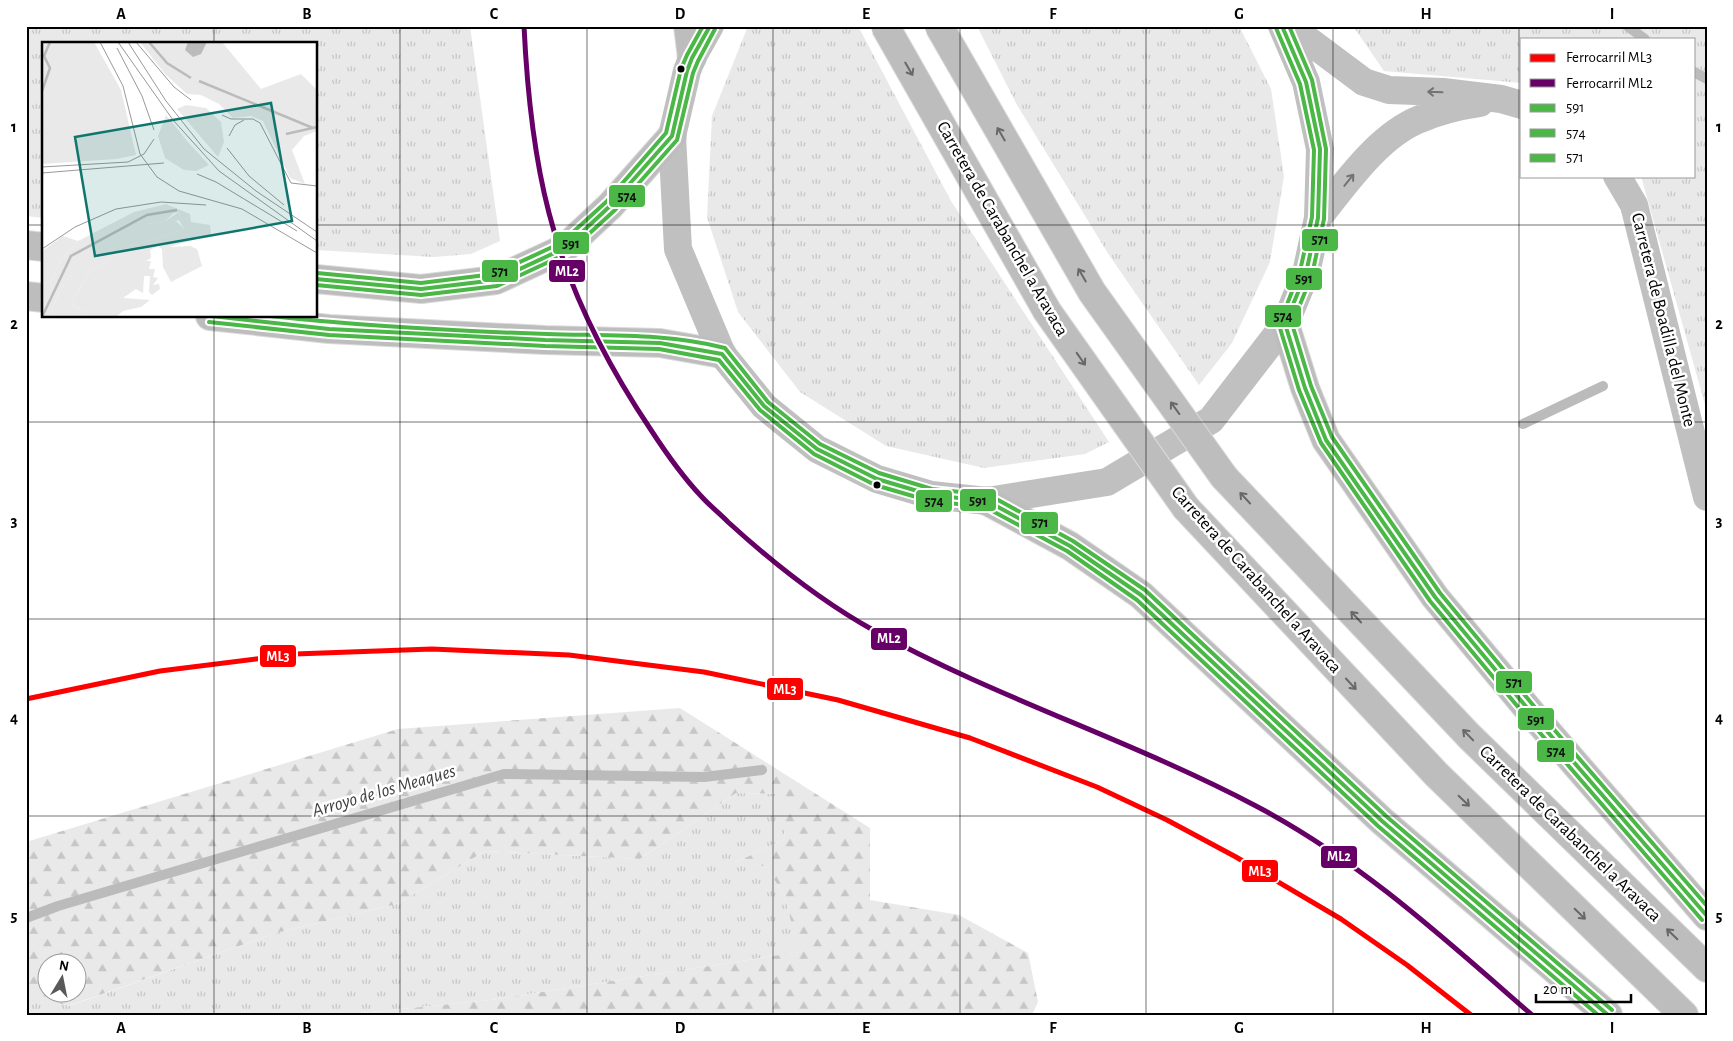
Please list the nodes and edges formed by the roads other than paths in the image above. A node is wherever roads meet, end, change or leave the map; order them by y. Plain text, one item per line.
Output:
1 (688, 26) edge
2 (710, 26) edge
3 (885, 26) edge
4 (939, 26) edge
5 (1282, 26) edge
6 (1289, 26) edge
7 (692, 58) junction
8 (1511, 102) edge
9 (672, 136) junction
10 (1618, 178) edge
11 (1318, 218) junction
12 (26, 245) edge
13 (42, 247) edge
14 (318, 279) edge
15 (26, 296) edge
16 (42, 298) edge
17 (228, 318) edge
18 (1285, 324) junction
19 (722, 354) junction
20 (1707, 497) edge
21 (987, 502) junction
22 (1707, 916) edge
23 (1707, 968) edge
24 (1608, 1015) edge
25 (1684, 1015) edge

1 - 7 highway
2 - 7 street
3 -> 25 highway, Carretera de Carabanchel a Aravaca, bridge
23 -> 4 highway, Carretera de Carabanchel a Aravaca, bridge
5 - 11 street
8 -> 6 street
7 - 9 street
11 -> 8 street
9 - 14 highway
9 - 19 street
10 - 20 street, Carretera de Boadilla del Monte
11 - 18 street
12 - 13 highway
15 - 16 highway
17 - 19 highway
18 - 21 street
18 - 22 highway
19 - 21 street
21 - 24 highway

